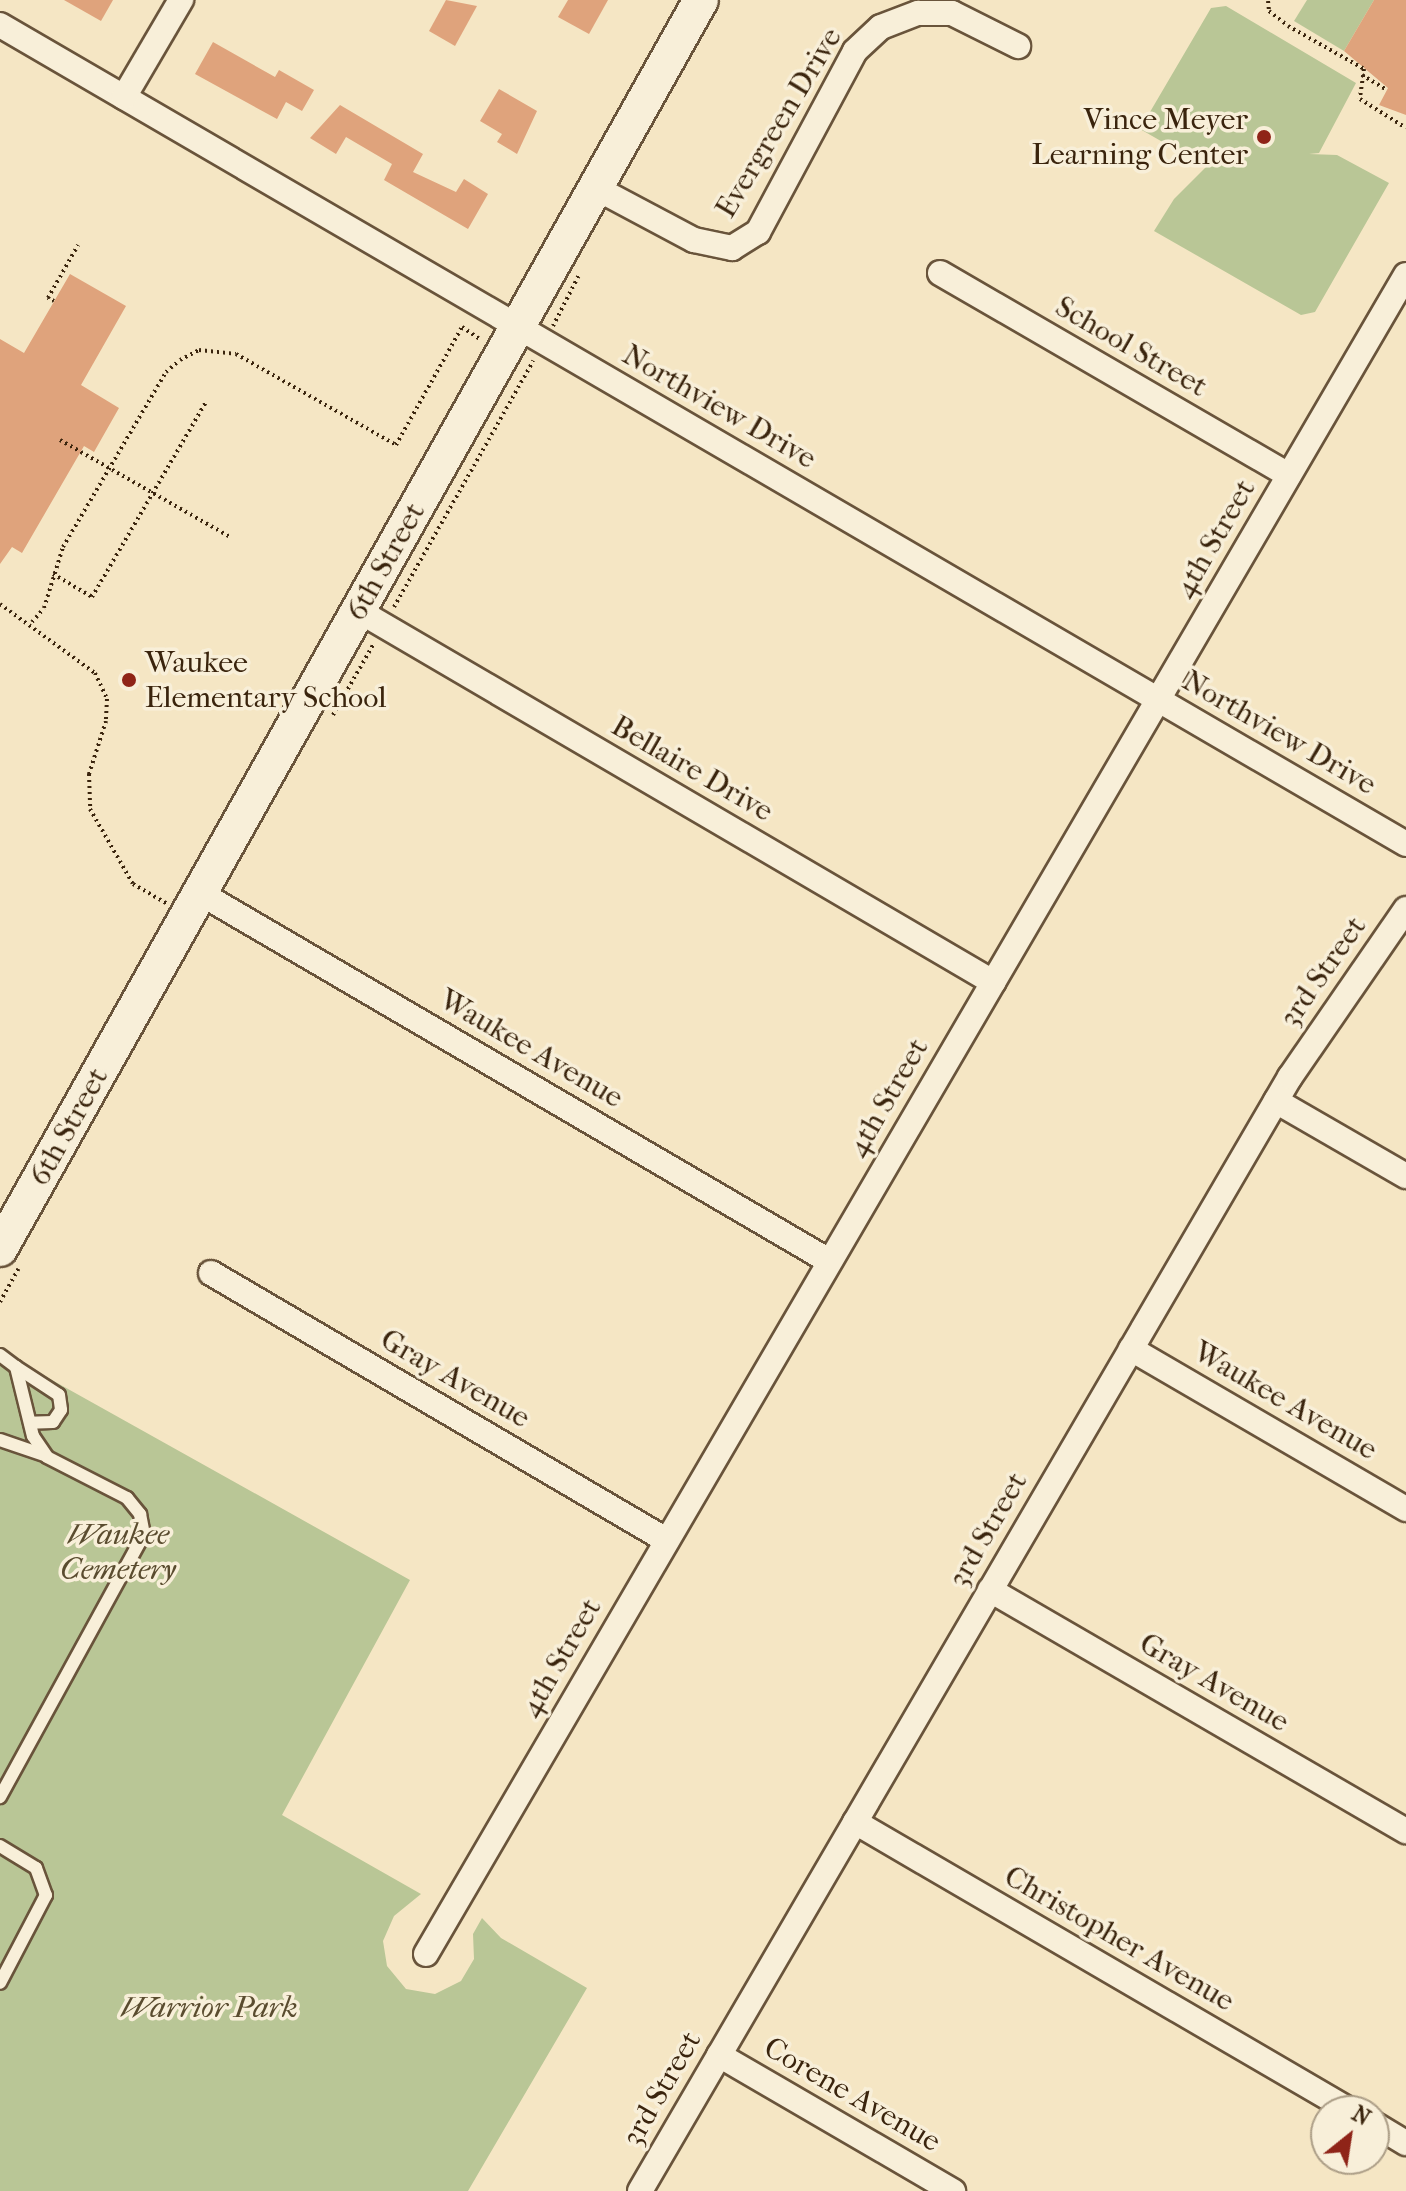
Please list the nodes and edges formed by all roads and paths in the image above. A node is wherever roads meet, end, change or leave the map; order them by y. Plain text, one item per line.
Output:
1 (181, 0) edge
2 (701, 0) edge
3 (1268, 1) edge
4 (0, 25) edge
5 (1018, 46) dead end
6 (1362, 75) junction
7 (1387, 90) dead end
8 (124, 97) junction
9 (1406, 128) edge
10 (596, 188) junction
11 (78, 245) dead end
12 (940, 273) dead end
13 (1406, 275) edge
14 (54, 301) dead end
15 (518, 327) junction
16 (480, 339) dead end
17 (206, 402) dead end
18 (60, 440) dead end
19 (109, 468) junction
20 (1289, 475) junction
21 (153, 493) junction
22 (230, 537) dead end
23 (53, 574) junction
24 (0, 604) edge
25 (359, 611) junction
26 (32, 622) junction
27 (1158, 700) junction
28 (1406, 844) edge
29 (200, 893) junction
30 (165, 903) dead end
31 (1406, 909) edge
32 (993, 982) junction
33 (1276, 1101) junction
34 (1406, 1176) edge
35 (5, 1228) edge
36 (829, 1261) junction
37 (211, 1273) dead end
38 (1131, 1349) junction
39 (0, 1355) edge
40 (16, 1367) junction
41 (30, 1423) junction
42 (0, 1440) edge
43 (47, 1457) junction
44 (1406, 1509) edge
45 (666, 1540) junction
46 (990, 1590) junction
47 (0, 1797) edge
48 (855, 1822) junction
49 (1406, 1831) edge
50 (0, 1846) edge
51 (426, 1954) dead end
52 (0, 1983) edge
53 (719, 2055) junction
54 (1324, 2095) edge
55 (640, 2191) edge
56 (953, 2191) edge

1 - 8 street
2 - 10 main road, 6th Street
3 - 6 path
4 - 8 street, Northview Drive
5 - 10 street, Evergreen Drive
6 - 7 path
6 - 9 path
8 - 15 street, Northview Drive
10 - 15 main road, 6th Street
11 - 14 path
12 - 20 street, School Street
13 - 20 street, 4th Street
15 - 25 main road, 6th Street
15 - 27 street, Northview Drive
16 - 19 path
17 - 21 path
18 - 19 path
19 - 21 path
19 - 23 path
20 - 27 street, 4th Street
21 - 22 path
21 - 23 path
23 - 26 path
24 - 26 path
25 - 29 main road, 6th Street
25 - 32 street, Bellaire Drive
26 - 30 path
27 - 28 street, Northview Drive
27 - 32 street, 4th Street
29 - 35 main road, 6th Street
29 - 36 street, Waukee Avenue
31 - 33 street, 3rd Street
32 - 36 street, 4th Street
33 - 34 street
33 - 38 street, 3rd Street
36 - 45 street, 4th Street
37 - 45 street, Gray Avenue
38 - 44 street, Waukee Avenue
38 - 46 street, 3rd Street
39 - 40 lane
40 - 41 lane
40 - 41 lane
41 - 43 lane
42 - 43 lane
43 - 47 lane
45 - 51 street, 4th Street
46 - 48 street, 3rd Street
46 - 49 street, Gray Avenue
48 - 53 street, 3rd Street
48 - 54 street, Christopher Avenue
50 - 52 lane
53 - 55 street, 3rd Street
53 - 56 street, Corene Avenue

